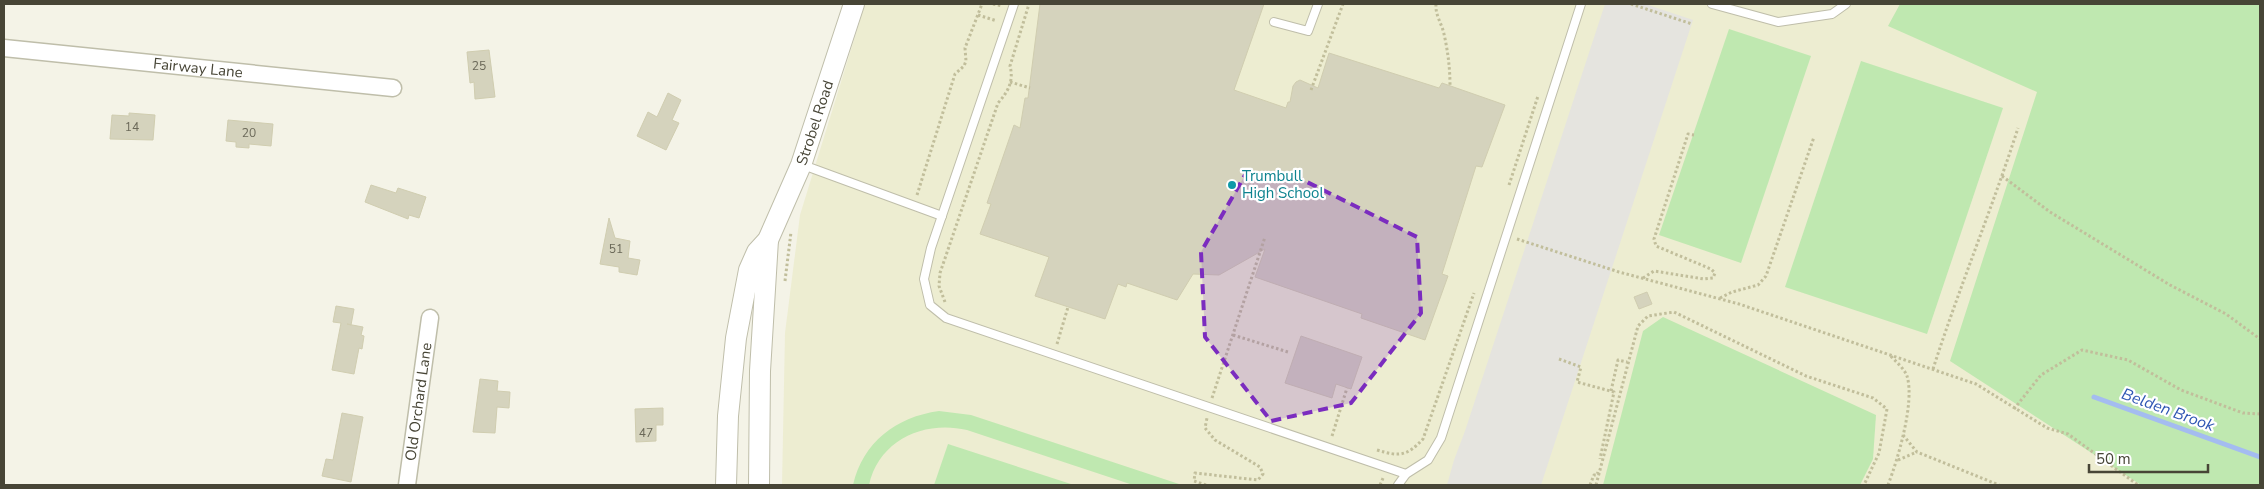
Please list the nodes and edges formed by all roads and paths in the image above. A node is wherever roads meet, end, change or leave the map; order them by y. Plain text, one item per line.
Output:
1 (854, 4) edge
2 (982, 4) edge
3 (1014, 4) edge
4 (1030, 4) edge
5 (1318, 4) edge
6 (1343, 4) edge
7 (1436, 4) edge
8 (1581, 4) edge
9 (1631, 4) edge
10 (1712, 4) edge
11 (1846, 4) edge
12 (1274, 22) dead end
13 (1692, 24) dead end
14 (4, 48) edge
15 (1010, 82) junction
16 (1450, 86) dead end
17 (393, 88) dead end
18 (1030, 88) dead end
19 (1540, 88) dead end
20 (1310, 90) dead end
21 (2018, 128) dead end
22 (1694, 135) dead end
23 (1814, 137) dead end
24 (802, 165) junction
25 (2002, 176) junction
26 (1508, 188) dead end
27 (913, 205) junction
28 (942, 216) junction
29 (793, 222) dead end
30 (1506, 236) junction
31 (1265, 237) dead end
32 (768, 240) junction
33 (1642, 278) junction
34 (784, 288) dead end
35 (1476, 288) dead end
36 (1719, 299) junction
37 (948, 306) dead end
38 (1068, 307) dead end
39 (430, 318) dead end
40 (1233, 335) junction
41 (2260, 339) edge
42 (1047, 342) dead end
43 (1056, 345) junction
44 (1065, 348) dead end
45 (1288, 352) dead end
46 (1889, 354) junction
47 (1559, 359) dead end
48 (1627, 362) junction
49 (1933, 369) junction
50 (1347, 388) dead end
51 (1611, 391) junction
52 (1204, 393) dead end
53 (1213, 396) junction
54 (1222, 399) dead end
55 (1210, 408) junction
56 (2014, 409) junction
57 (2260, 414) edge
58 (728, 416) junction
59 (760, 417) junction
60 (1325, 434) dead end
61 (1902, 435) junction
62 (1332, 436) junction
63 (1340, 438) dead end
64 (1372, 449) dead end
65 (1917, 452) junction
66 (1898, 460) junction
67 (1406, 474) junction
68 (407, 485) edge
69 (726, 485) edge
70 (759, 485) edge
71 (1206, 485) edge
72 (1398, 485) edge
73 (1590, 485) edge
74 (1596, 485) edge
75 (1864, 485) edge
76 (1888, 485) edge
77 (1999, 485) edge
78 (2138, 485) edge

1 - 24 street, Strobel Road
2 - 27 path
3 - 28 lane
4 - 15 path
5 - 12 lane
6 - 20 path
7 - 16 path
8 - 30 lane
9 - 13 path
10 - 11 lane
14 - 17 street, Fairway Lane
15 - 18 path
15 - 37 path
19 - 26 path
21 - 25 path
22 - 33 path
23 - 36 path
24 - 27 lane
24 - 32 street, Strobel Road
25 - 41 path
25 - 49 path
27 - 28 lane
28 - 55 lane
29 - 34 path
30 - 33 path
30 - 67 lane
31 - 40 path
32 - 58 street, Strobel Road
32 - 59 street, Strobel Road
33 - 36 path
35 - 64 path
36 - 46 path
38 - 43 path
39 - 68 street, Old Orchard Lane
40 - 45 path
40 - 53 path
42 - 43 path
43 - 44 path
46 - 49 path
46 - 61 path
47 - 51 path
48 - 51 path
48 - 74 path
48 - 75 path
49 - 56 path
50 - 62 path
51 - 73 path
52 - 53 path
53 - 54 path
53 - 55 path
55 - 67 lane
55 - 71 path
56 - 57 path
56 - 78 path
58 - 59 street
58 - 69 street, Strobel Road
59 - 70 street, Strobel Road
60 - 62 path
61 - 65 path
61 - 66 path
62 - 63 path
65 - 66 path
65 - 77 path
66 - 76 path
67 - 72 lane

